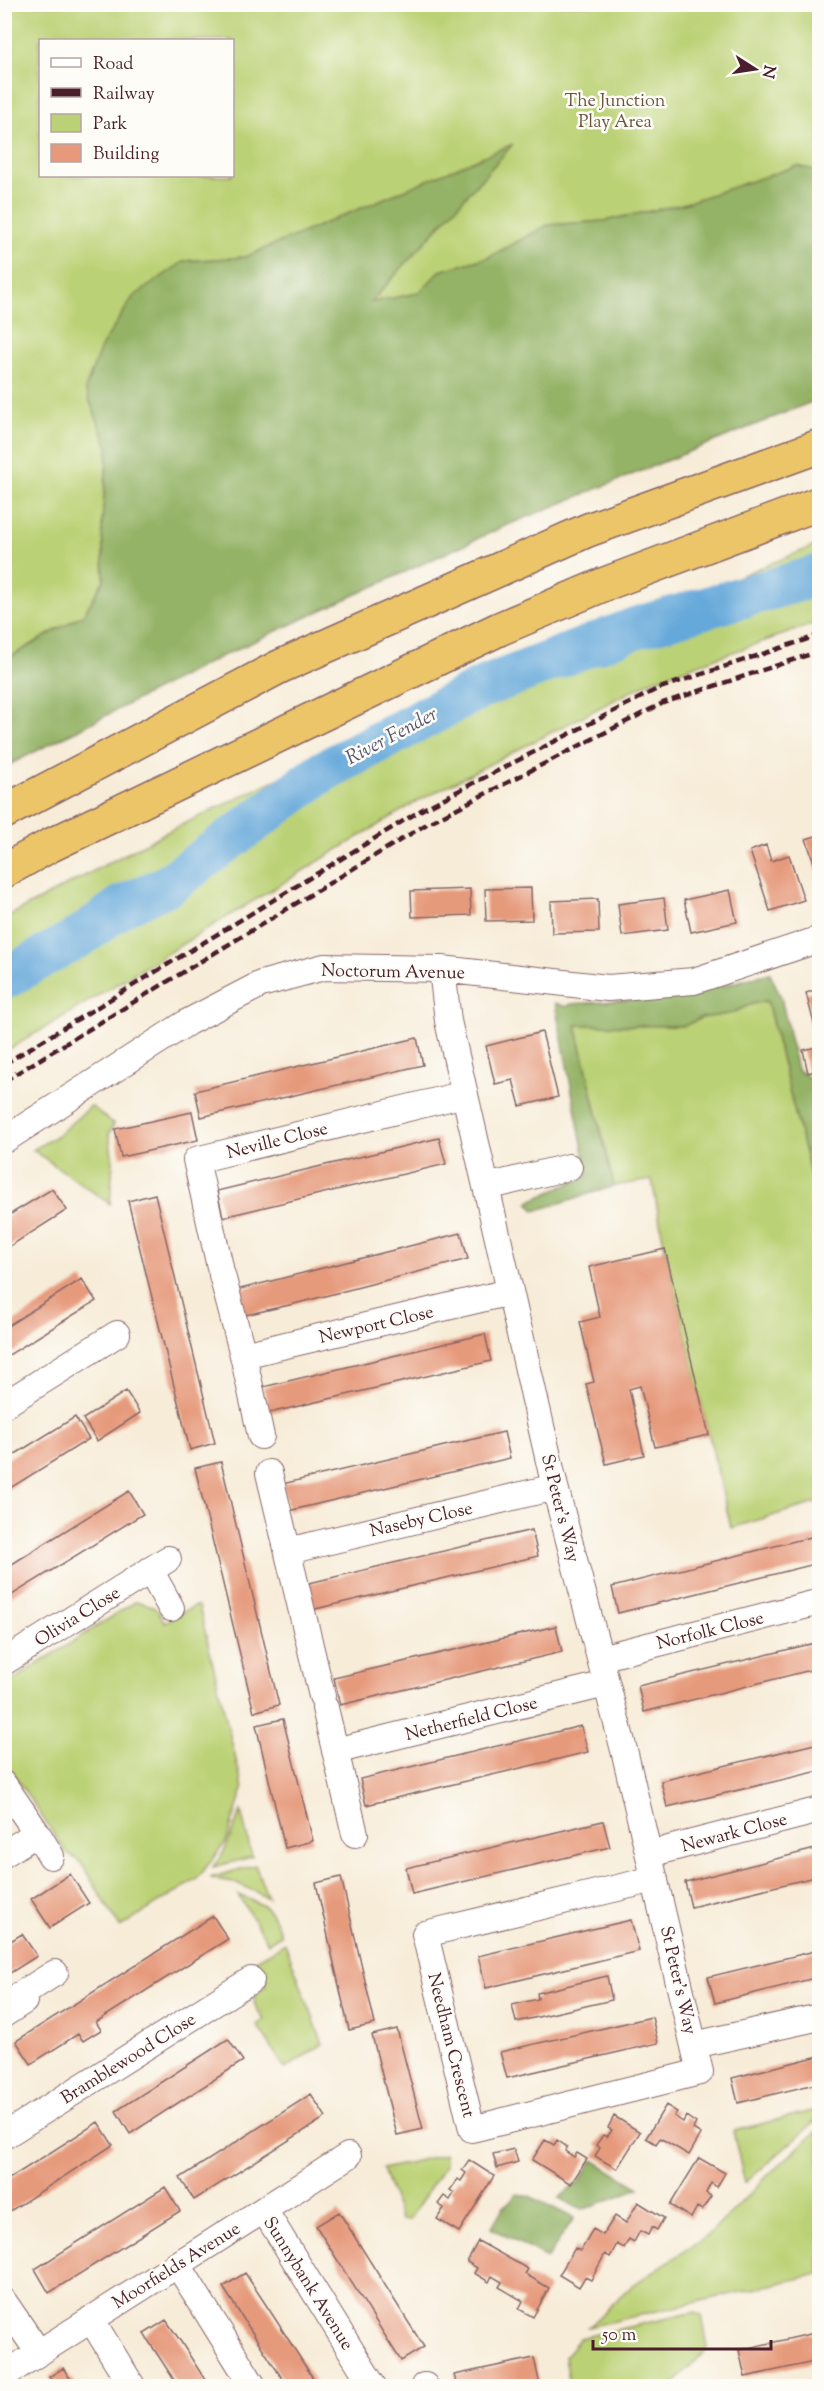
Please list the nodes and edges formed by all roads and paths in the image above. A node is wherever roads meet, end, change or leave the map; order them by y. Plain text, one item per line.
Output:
1 (819, 446) edge
2 (819, 503) edge
3 (4, 812) edge
4 (4, 871) edge
5 (819, 939) edge
6 (442, 969) junction
7 (465, 1094) junction
8 (4, 1140) edge
9 (569, 1167) dead end
10 (486, 1186) junction
11 (510, 1292) junction
12 (117, 1334) dead end
13 (243, 1355) junction
14 (4, 1405) edge
15 (261, 1436) dead end
16 (269, 1473) dead end
17 (555, 1487) junction
18 (288, 1551) junction
19 (819, 1602) edge
20 (171, 1608) dead end
21 (600, 1658) junction
22 (4, 1662) edge
23 (606, 1684) junction
24 (335, 1751) junction
25 (4, 1785) edge
26 (819, 1810) edge
27 (37, 1833) junction
28 (355, 1834) dead end
29 (4, 1854) edge
30 (649, 1854) junction
31 (51, 1856) dead end
32 (656, 1879) junction
33 (55, 1972) dead end
34 (251, 1980) dead end
35 (4, 2014) edge
36 (819, 2017) edge
37 (694, 2045) junction
38 (4, 2136) edge
39 (348, 2156) dead end
40 (264, 2210) junction
41 (178, 2265) junction
42 (4, 2302) edge
43 (91, 2319) junction
44 (39, 2354) junction
45 (4, 2375) edge
46 (132, 2386) edge
47 (253, 2386) edge
48 (373, 2386) edge

1 - 3 highway
2 - 4 highway
5 - 6 street, Noctorum Avenue
6 - 7 street, St Peter's Way
6 - 8 street, Noctorum Avenue
7 - 10 street, St Peter's Way
7 - 13 street, Neville Close
9 - 10 street
10 - 11 street, St Peter's Way
11 - 13 street, Newport Close
11 - 17 street, St Peter's Way
12 - 14 street
13 - 15 street
16 - 18 street
17 - 18 street, Naseby Close
17 - 21 street, St Peter's Way
18 - 24 street
19 - 21 street, Norfolk Close
20 - 22 street, Olivia Close
21 - 23 street, St Peter's Way
23 - 24 street, Netherfield Close
23 - 30 street, St Peter's Way
24 - 28 street
25 - 27 street
26 - 30 street, Newark Close
27 - 29 street
27 - 31 street
30 - 32 street, St Peter's Way
32 - 37 street, St Peter's Way
32 - 37 street, Needham Crescent
33 - 35 street
34 - 38 street, Bramblewood Close
36 - 37 street
39 - 40 street, Moorfields Avenue
40 - 41 street, Moorfields Avenue
40 - 48 street, Sunnybank Avenue
41 - 43 street, Moorfields Avenue
41 - 47 street
42 - 44 street
43 - 44 street, Moorfields Avenue
43 - 46 street
44 - 45 street, Moorfields Avenue

